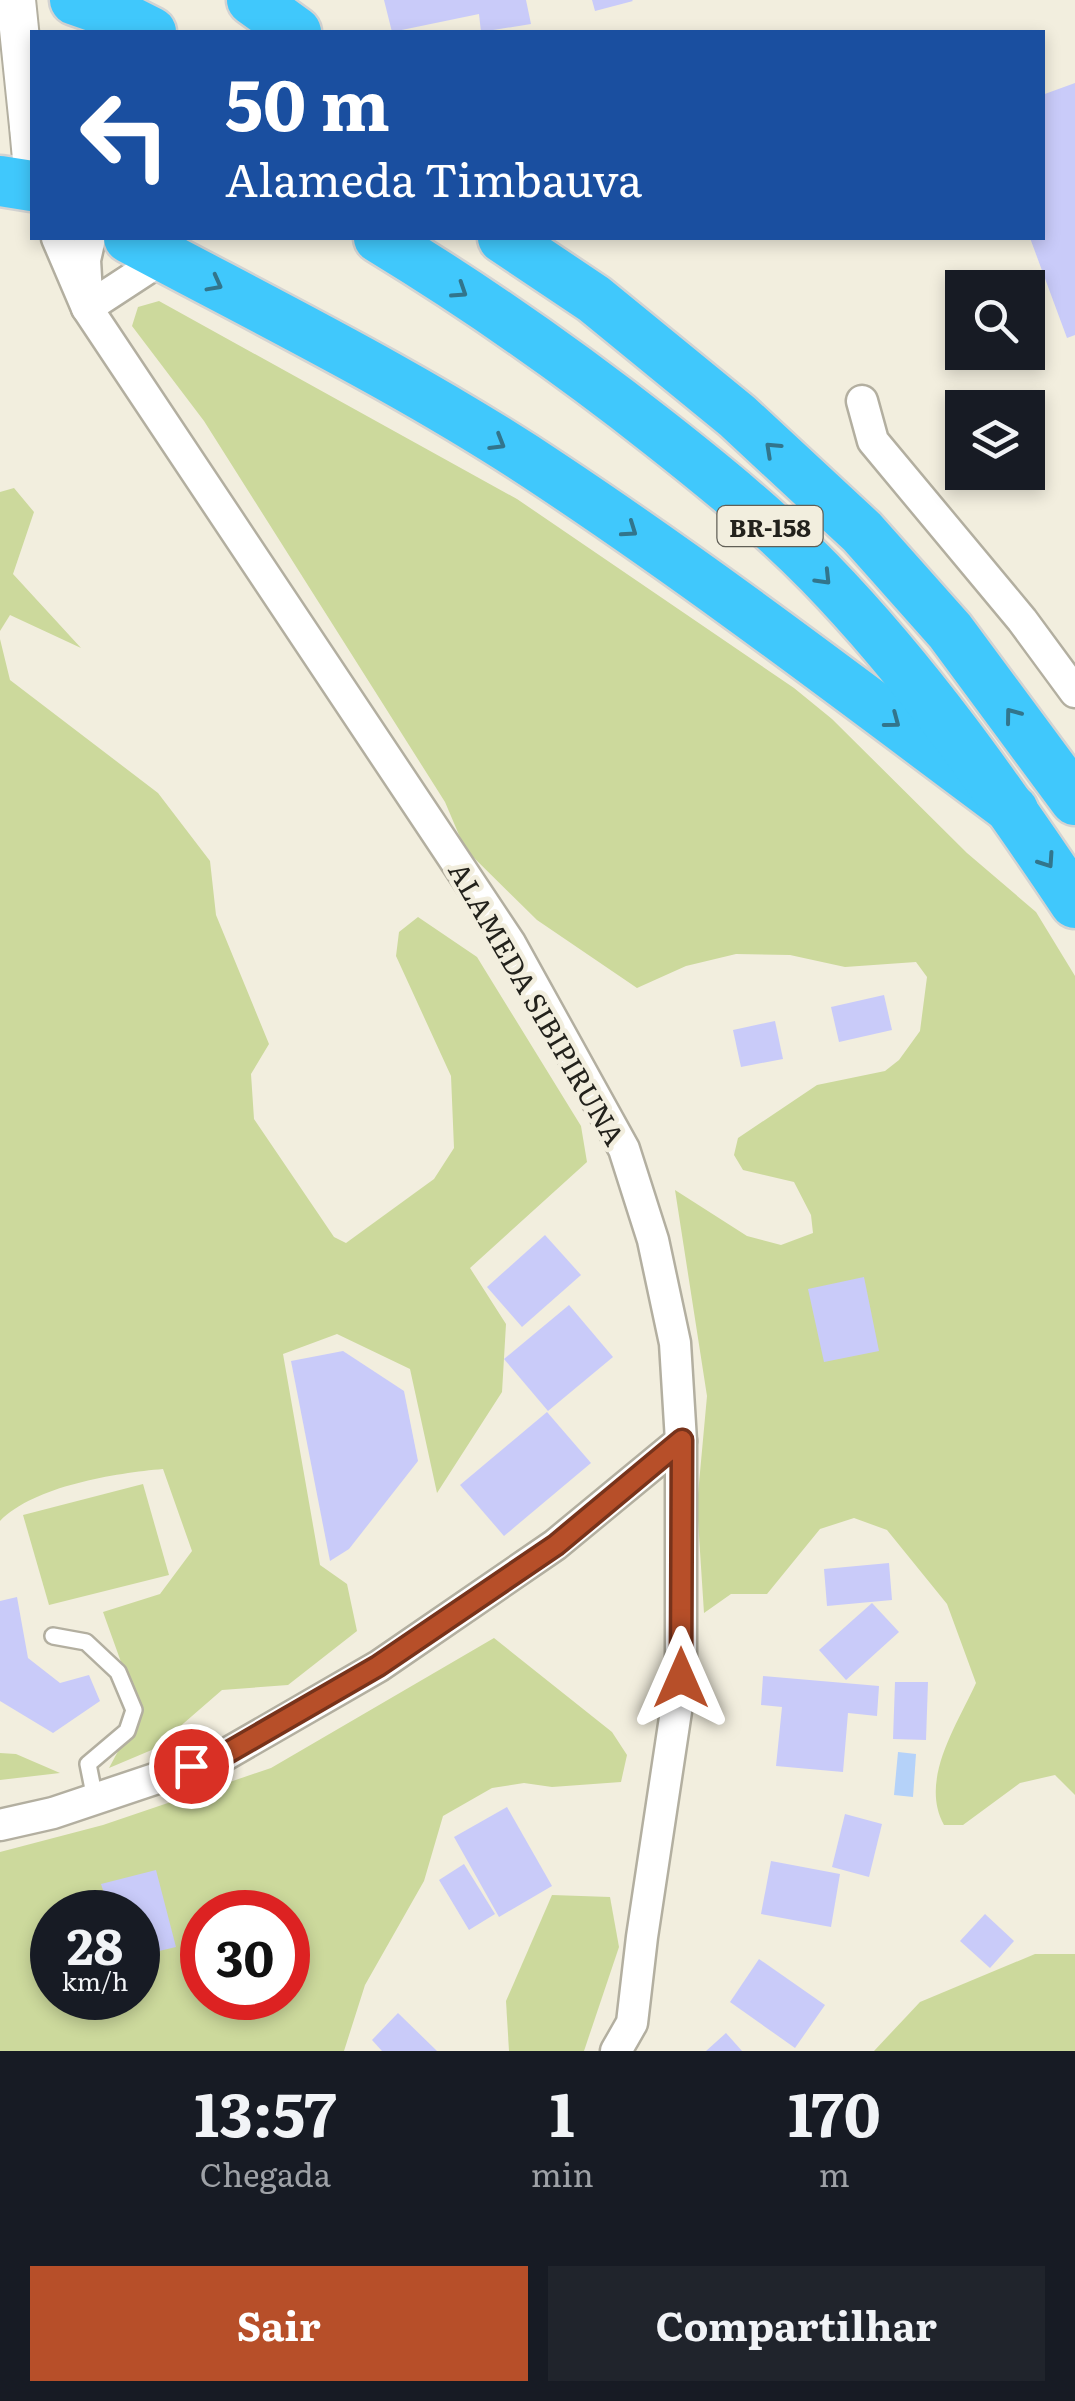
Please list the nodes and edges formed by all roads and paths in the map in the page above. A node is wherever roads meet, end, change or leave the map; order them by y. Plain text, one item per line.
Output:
1 (16, 0) edge
2 (74, 0) edge
3 (252, 0) edge
4 (148, 30) edge
5 (293, 30) edge
6 (0, 46) edge
7 (30, 57) edge
8 (30, 133) edge
9 (0, 181) edge
10 (30, 186) edge
11 (58, 240) edge
12 (90, 240) edge
13 (382, 240) edge
14 (508, 240) edge
15 (147, 247) edge
16 (533, 251) edge
17 (87, 308) junction
18 (862, 401) dead end
19 (1075, 692) edge
20 (1075, 800) edge
21 (1013, 810) junction
22 (1075, 903) edge
23 (682, 1440) junction
24 (53, 1636) dead end
25 (95, 1799) junction
26 (0, 1826) edge
27 (616, 2051) edge

1 - 8 street, bridge
2 - 4 highway
3 - 5 highway
6 - 7 highway
9 - 10 highway
11 - 17 street, ALAMEDA SIBIPIRUNA
12 - 17 street
13 -> 21 highway, BR-158
14 - 16 highway, BR-158
15 - 17 street
15 -> 21 highway, BR-158
20 -> 16 highway, BR-158
17 - 23 street, ALAMEDA SIBIPIRUNA
18 - 19 street
21 -> 22 highway, BR-158
23 - 25 street
23 - 27 street, ALAMEDA SIBIPIRUNA
24 - 25 lane
25 - 26 street

